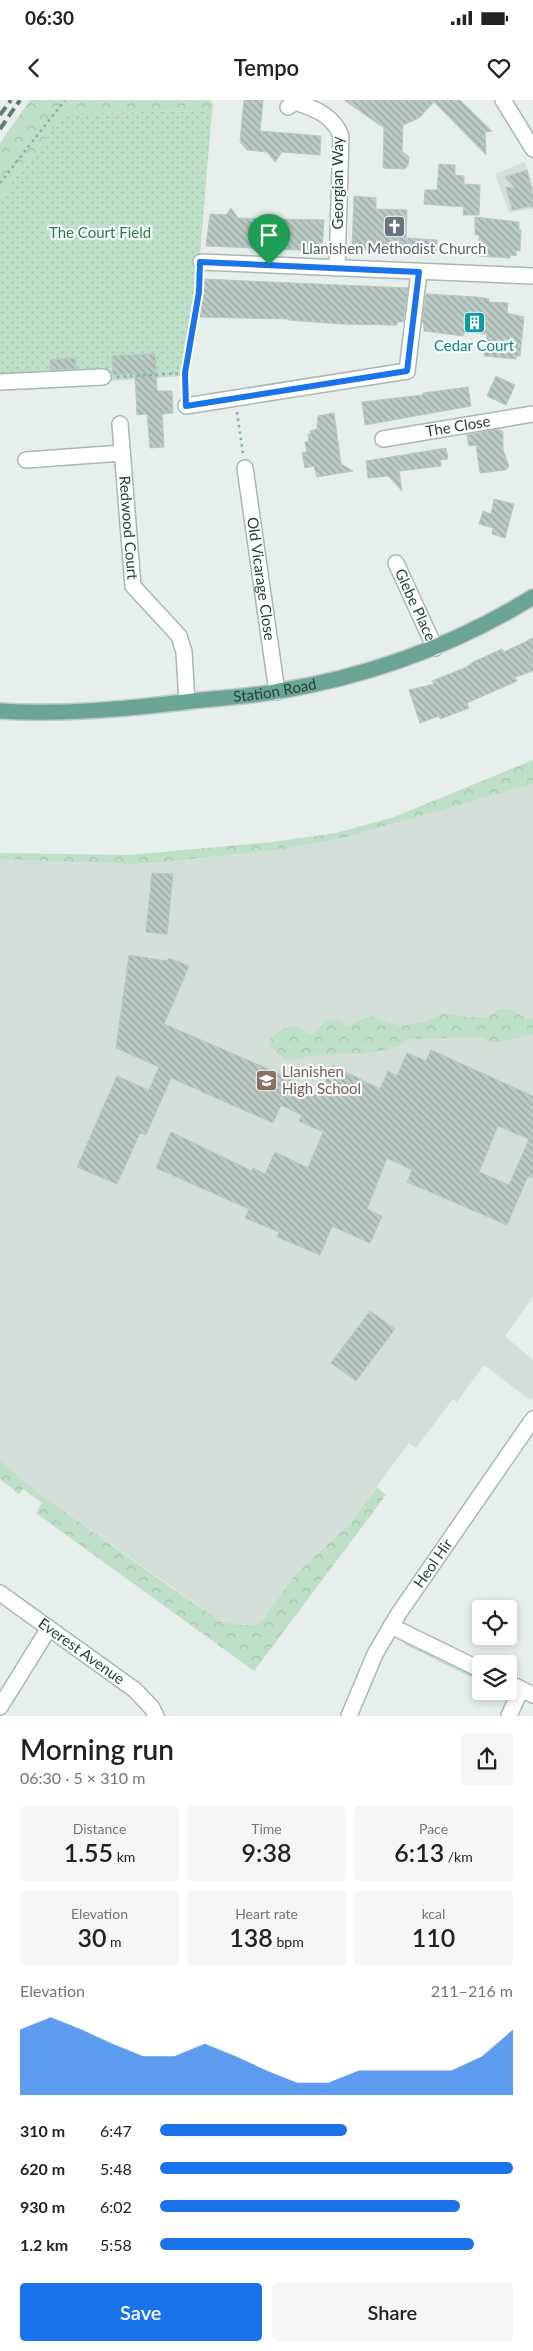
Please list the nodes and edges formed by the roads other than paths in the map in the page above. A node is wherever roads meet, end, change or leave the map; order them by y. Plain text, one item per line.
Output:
1 (503, 100) edge
2 (288, 107) dead end
3 (533, 149) edge
4 (200, 262) road end
5 (337, 268) junction
6 (419, 272) junction
7 (533, 276) edge
8 (103, 377) road end
9 (0, 382) edge
10 (186, 406) road end
11 (533, 414) edge
12 (120, 424) dead end
13 (383, 439) dead end
14 (122, 453) junction
15 (26, 460) dead end
16 (245, 468) road end
17 (396, 562) dead end
18 (533, 597) edge
19 (435, 648) junction
20 (276, 692) junction
21 (187, 702) junction
22 (0, 711) edge
23 (533, 1419) edge
24 (0, 1593) edge
25 (391, 1626) junction
26 (49, 1628) junction
27 (472, 1666) edge
28 (521, 1689) edge
29 (0, 1707) edge
30 (156, 1716) edge
31 (349, 1716) edge
32 (509, 1716) edge

1 - 3 street
2 - 5 street, Georgian Way
4 - 5 street
5 - 6 street
6 - 7 street
6 - 10 street
8 - 9 street
11 - 13 street, The Close
12 - 14 street, Redwood Court
14 - 15 street, Redwood Court
14 - 21 street, Redwood Court
16 - 20 street, Old Vicarage Close
17 - 19 street, Glebe Place
18 - 19 main road, Station Road
19 - 20 main road, Station Road
20 - 21 main road, Station Road
21 - 22 main road, Station Road
23 - 25 street, Heol Hir
24 - 26 street, Everest Avenue
25 - 27 street
25 - 31 street, Heol Hir
26 - 29 street
26 - 30 street, Everest Avenue
28 - 32 street

